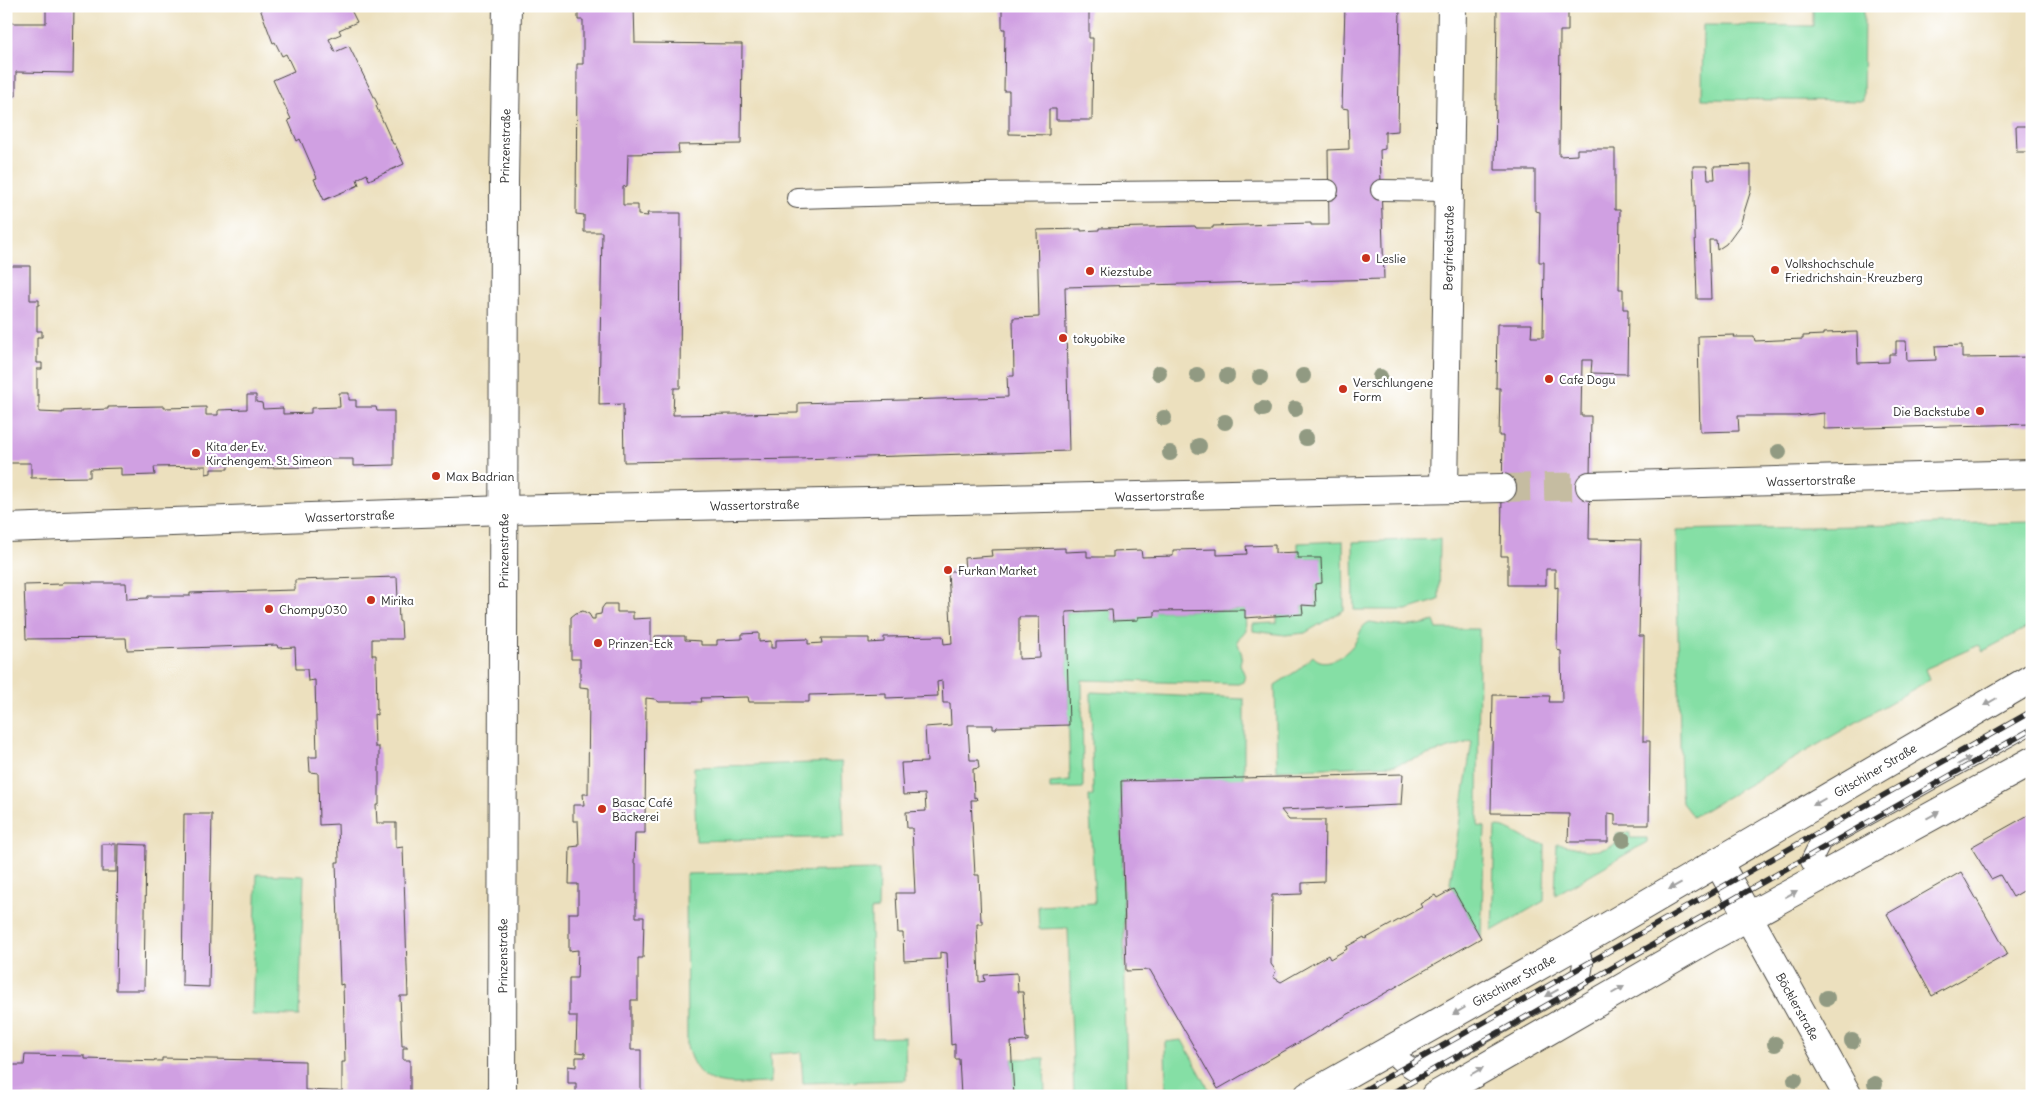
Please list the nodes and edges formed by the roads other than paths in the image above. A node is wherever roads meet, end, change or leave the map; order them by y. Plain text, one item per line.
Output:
1 (507, 6) edge
2 (1452, 6) edge
3 (1328, 190) dead end
4 (1381, 190) dead end
5 (1449, 191) junction
6 (797, 198) dead end
7 (2032, 474) edge
8 (1590, 486) tunnel mouth
9 (1502, 488) tunnel mouth
10 (1444, 489) junction
11 (504, 510) junction
12 (6, 528) edge
13 (2032, 678) edge
14 (2032, 723) edge
15 (2032, 761) edge
16 (1718, 862) junction
17 (1822, 878) junction
18 (1748, 918) junction
19 (502, 1096) edge
20 (1308, 1096) edge
21 (1435, 1096) edge
22 (1848, 1096) edge

1 - 11 main road, Prinzenstraße
2 - 5 main road, Bergfriedstraße
3 - 6 lane
4 - 5 lane
5 - 10 main road, Bergfriedstraße
7 - 8 main road, Wassertorstraße
9 - 10 main road, Wassertorstraße
10 - 11 main road, Wassertorstraße
11 - 12 main road, Wassertorstraße
11 - 19 main road, Prinzenstraße
13 -> 16 main road, Gitschiner Straße
17 -> 14 lane
17 -> 15 main road
16 - 18 main road
16 -> 20 main road, Gitschiner Straße
18 -> 17 main road
21 -> 18 main road
18 - 22 main road, Böcklerstraße

